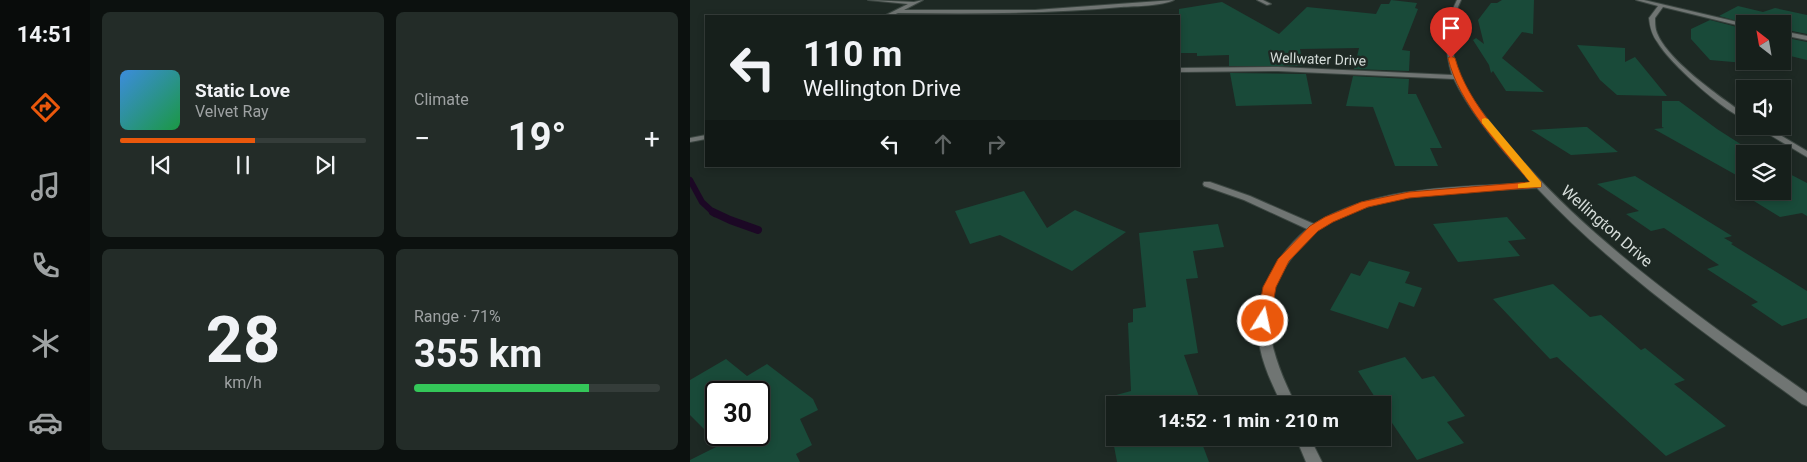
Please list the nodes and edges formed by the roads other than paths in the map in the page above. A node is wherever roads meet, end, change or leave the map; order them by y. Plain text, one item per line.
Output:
1 (870, 0) edge
2 (921, 0) edge
3 (1171, 0) edge
4 (1259, 0) edge
5 (1460, 0) edge
6 (1638, 0) edge
7 (913, 3) junction
8 (1269, 4) dead end
9 (1661, 6) junction
10 (897, 11) junction
11 (889, 15) edge
12 (1736, 23) edge
13 (1791, 35) edge
14 (1807, 38) edge
15 (1180, 70) edge
16 (1456, 77) junction
17 (1736, 110) edge
18 (1774, 135) edge
19 (705, 137) edge
20 (690, 140) edge
21 (1807, 155) edge
22 (1207, 184) dead end
23 (1538, 185) junction
24 (1314, 228) junction
25 (1285, 396) edge
26 (1807, 400) edge
27 (1307, 446) edge
28 (1314, 462) edge

1 - 7 street
2 - 7 street
3 - 10 street
4 - 8 street
5 - 16 street, Wellington Drive
6 - 9 street
7 - 10 street
9 - 12 street
9 - 17 street
10 - 11 street
13 - 14 street
15 - 16 street, Wellwater Drive
16 - 23 street, Wellington Drive
18 - 21 street
19 - 20 street
22 - 24 street
23 - 24 street
23 - 26 street, Wellington Drive
24 - 25 street
27 - 28 street

